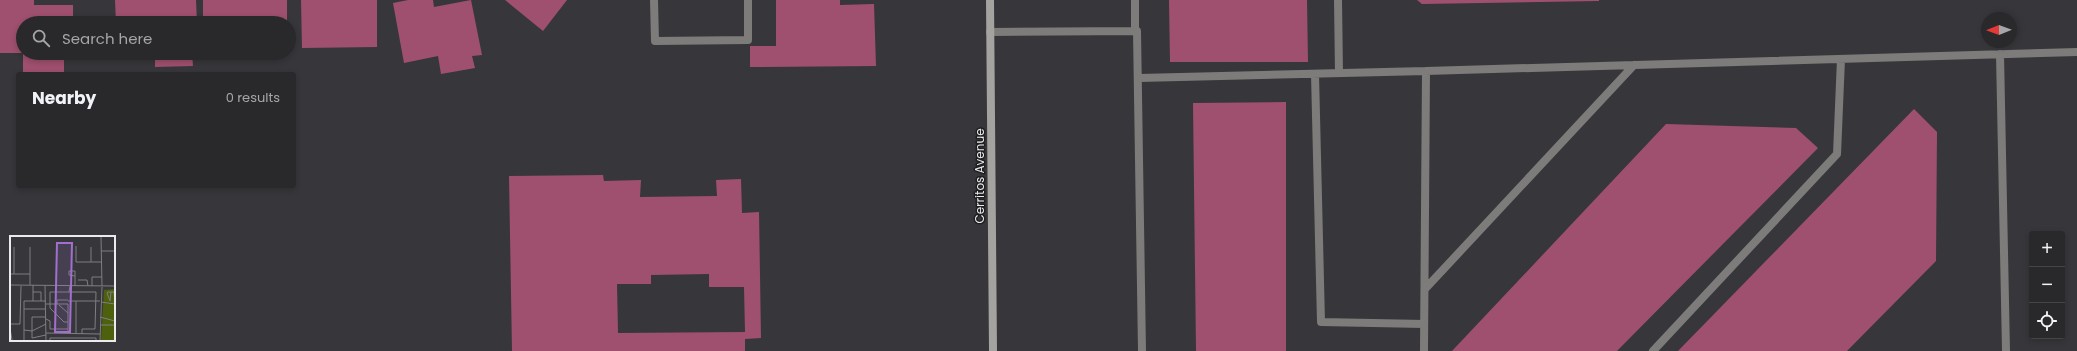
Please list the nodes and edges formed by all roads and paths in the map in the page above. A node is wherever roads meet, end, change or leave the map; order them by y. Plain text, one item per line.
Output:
1 (654, 0) edge
2 (748, 0) edge
3 (990, 0) edge
4 (1134, 0) edge
5 (1338, 0) edge
6 (1135, 31) junction
7 (990, 32) junction
8 (2077, 52) edge
9 (2000, 54) junction
10 (1841, 59) junction
11 (1634, 65) junction
12 (1426, 71) junction
13 (1339, 73) junction
14 (1315, 74) junction
15 (1139, 78) junction
16 (1425, 289) junction
17 (1424, 324) junction
18 (993, 351) edge
19 (1142, 351) edge
20 (1424, 351) edge
21 (1653, 351) edge
22 (2006, 351) edge

1 - 2 lane
3 - 7 main road, Cerritos Avenue
4 - 6 lane
5 - 13 lane
6 - 7 lane
6 - 15 lane
7 - 18 main road, Cerritos Avenue
8 - 9 lane
9 - 10 lane
9 - 22 lane
10 - 11 lane
10 - 21 lane
11 - 12 lane
11 - 16 lane
12 - 13 lane
12 - 16 lane
13 - 14 lane
14 - 15 lane
14 - 17 lane
15 - 19 lane
16 - 17 lane
17 - 20 lane

